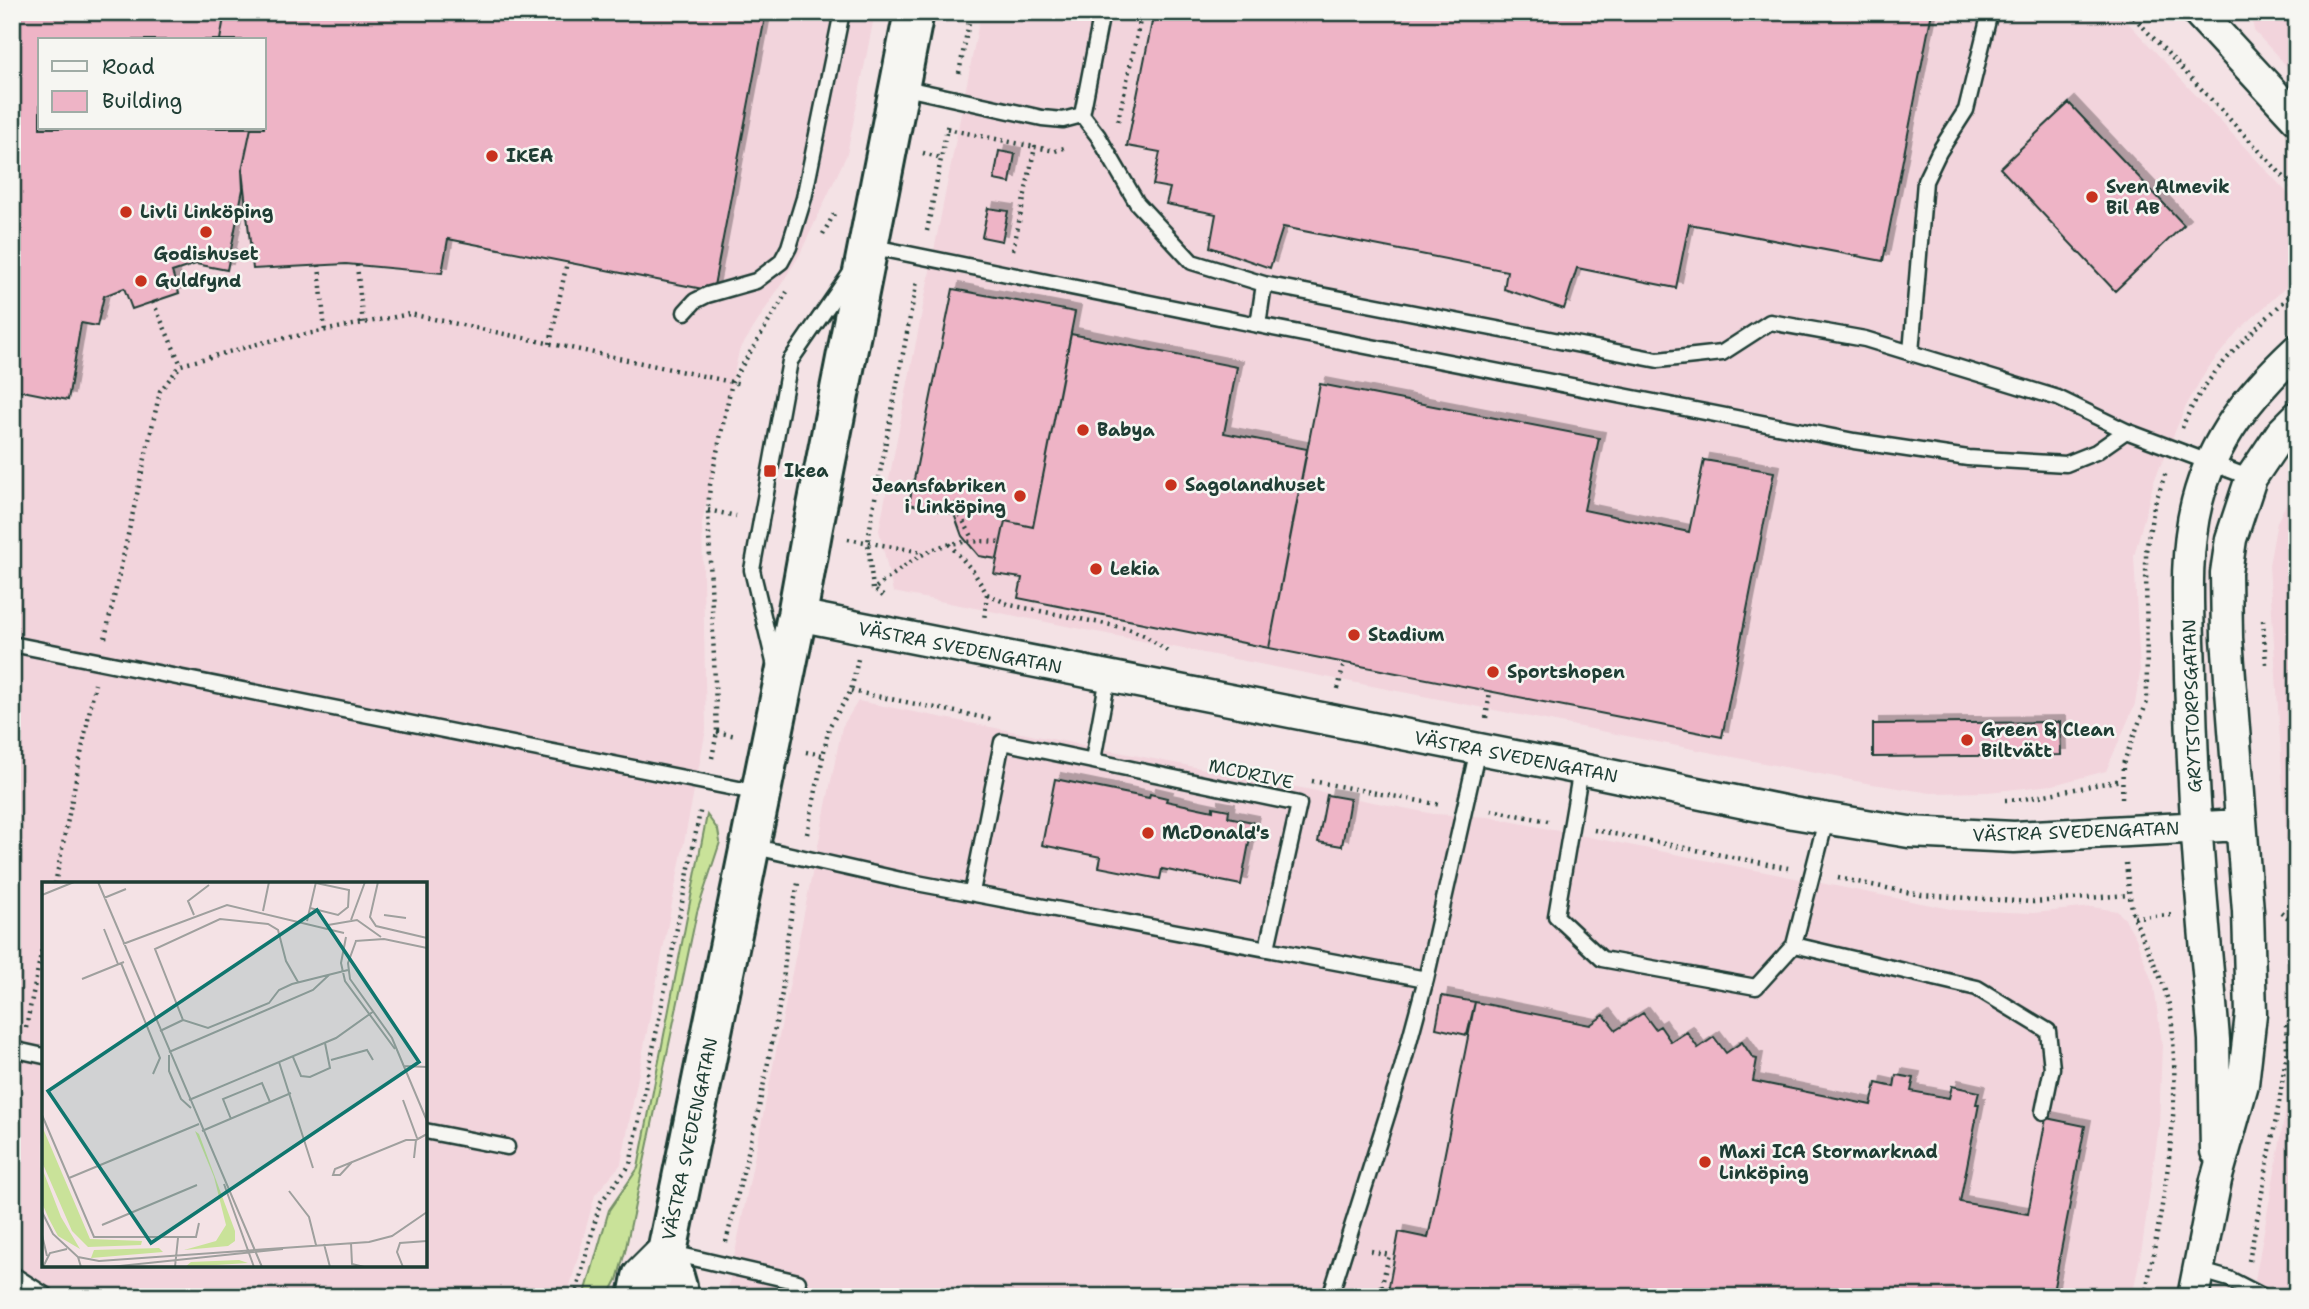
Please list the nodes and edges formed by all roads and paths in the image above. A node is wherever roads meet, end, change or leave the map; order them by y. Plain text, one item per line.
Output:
1 (842, 12) edge
2 (914, 12) edge
3 (1102, 12) edge
4 (1990, 12) edge
5 (2129, 12) edge
6 (2210, 16) edge
7 (899, 86) junction
8 (1082, 115) junction
9 (2297, 119) edge
10 (947, 129) dead end
11 (1035, 147) dead end
12 (2297, 191) edge
13 (837, 210) dead end
14 (821, 237) dead end
15 (870, 245) junction
16 (567, 262) dead end
17 (319, 265) dead end
18 (358, 265) dead end
19 (1264, 284) junction
20 (788, 289) dead end
21 (153, 302) dead end
22 (685, 312) dead end
23 (363, 325) junction
24 (1258, 325) junction
25 (326, 332) junction
26 (550, 345) junction
27 (2297, 349) edge
28 (1911, 353) junction
29 (181, 365) junction
30 (732, 382) junction
31 (741, 384) dead end
32 (2297, 417) edge
33 (2126, 431) junction
34 (2210, 464) junction
35 (2251, 478) junction
36 (956, 502) dead end
37 (974, 540) junction
38 (1001, 542) dead end
39 (948, 543) junction
40 (923, 552) dead end
41 (987, 594) junction
42 (797, 615) junction
43 (984, 621) dead end
44 (12, 644) edge
45 (1180, 660) dead end
46 (99, 661) junction
47 (1344, 663) dead end
48 (1108, 677) junction
49 (1337, 690) dead end
50 (781, 692) junction
51 (1490, 692) dead end
52 (1486, 720) dead end
53 (1478, 749) junction
54 (1093, 760) junction
55 (1581, 769) junction
56 (708, 783) junction
57 (761, 794) junction
58 (1826, 820) junction
59 (2241, 825) junction
60 (2197, 828) junction
61 (751, 846) junction
62 (55, 882) edge
63 (972, 892) junction
64 (2279, 910) dead end
65 (2297, 925) edge
66 (1794, 945) junction
67 (42, 947) edge
68 (1267, 948) junction
69 (1426, 979) junction
70 (17, 1050) edge
71 (42, 1056) edge
72 (12, 1098) edge
73 (2043, 1112) dead end
74 (427, 1131) edge
75 (507, 1147) dead end
76 (2216, 1180) junction
77 (1346, 1245) junction
78 (667, 1252) junction
79 (12, 1275) edge
80 (798, 1282) dead end
81 (2196, 1283) edge
82 (48, 1297) edge
83 (575, 1297) edge
84 (638, 1297) edge
85 (675, 1297) edge
86 (1329, 1297) edge
87 (1379, 1297) edge
88 (2264, 1297) edge

1 - 22 lane
2 - 7 street, VÄSTRA SVEDENGATAN
3 - 8 lane
4 - 28 lane
5 - 12 path
6 - 9 street
7 - 8 lane
7 - 15 street, VÄSTRA SVEDENGATAN
8 - 19 lane
10 - 11 path
13 - 14 path
15 - 24 lane
15 - 42 street, VÄSTRA SVEDENGATAN
15 - 50 lane
16 - 26 path
17 - 25 path
18 - 23 path
19 - 24 lane
19 - 28 lane
20 - 30 path
21 - 29 path
23 - 25 path
23 - 26 path
24 - 33 lane
25 - 29 path
26 - 30 path
27 - 34 street, GRYTSTORPSGATAN
28 - 33 lane
29 - 46 path
30 - 31 path
30 - 56 path
32 - 35 street, GRYTSTORPSGATAN
33 - 34 lane
34 - 35 lane
34 - 60 street, GRYTSTORPSGATAN
35 - 59 street, GRYTSTORPSGATAN
36 - 37 path
37 - 38 path
37 - 39 path
39 - 40 path
39 - 41 path
41 - 43 path
41 - 45 path
42 - 48 street, VÄSTRA SVEDENGATAN
42 - 50 street, VÄSTRA SVEDENGATAN
44 - 46 lane
46 - 56 lane
46 - 62 path
47 - 49 path
48 - 53 street, VÄSTRA SVEDENGATAN
48 - 54 lane
50 - 57 street, VÄSTRA SVEDENGATAN
51 - 52 path
53 - 55 street, VÄSTRA SVEDENGATAN
53 - 69 lane
54 - 63 lane
54 - 68 lane, MCDRIVE
55 - 58 street, VÄSTRA SVEDENGATAN
55 - 66 lane
56 - 57 lane
56 - 83 path
57 - 61 street, VÄSTRA SVEDENGATAN
58 - 60 street, VÄSTRA SVEDENGATAN
58 - 66 lane
59 - 60 street, VÄSTRA SVEDENGATAN
59 - 76 street, GRYTSTORPSGATAN
60 - 76 street, GRYTSTORPSGATAN
61 - 63 lane
61 - 78 street, VÄSTRA SVEDENGATAN
63 - 68 lane
64 - 65 path
66 - 73 lane
67 - 70 path
68 - 69 lane
69 - 77 lane
70 - 71 lane
70 - 72 path
74 - 75 lane
76 - 81 street, GRYTSTORPSGATAN
77 - 86 lane
77 - 87 path
78 - 80 lane
78 - 84 street, VÄSTRA SVEDENGATAN
78 - 85 street, VÄSTRA SVEDENGATAN
79 - 82 lane
81 - 88 lane

